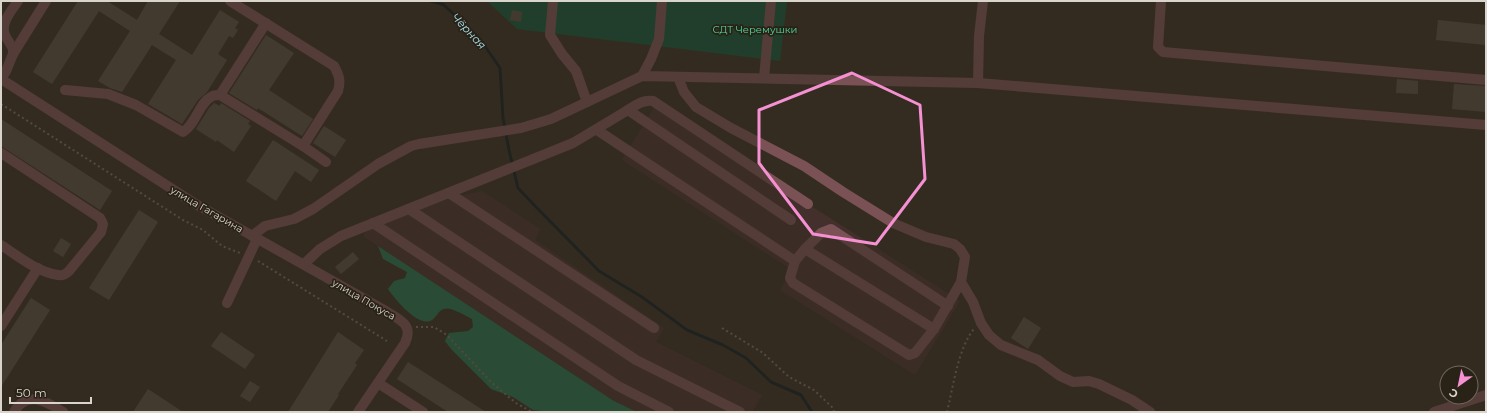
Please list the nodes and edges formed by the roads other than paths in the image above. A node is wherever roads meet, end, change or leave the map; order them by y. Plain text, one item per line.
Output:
1 (18, 1) edge
2 (46, 1) edge
3 (230, 1) edge
4 (553, 1) edge
5 (662, 1) edge
6 (771, 1) edge
7 (983, 1) edge
8 (1161, 1) edge
9 (266, 23) junction
10 (13, 54) junction
11 (642, 76) junction
12 (678, 77) junction
13 (764, 78) junction
14 (1, 79) edge
15 (1486, 80) edge
16 (978, 83) junction
17 (65, 90) dead end
18 (220, 95) junction
19 (587, 102) junction
20 (628, 110) junction
21 (1486, 125) edge
22 (597, 130) junction
23 (303, 146) junction
24 (1, 153) edge
25 (326, 162) dead end
26 (449, 193) junction
27 (808, 204) dead end
28 (409, 209) junction
29 (791, 220) dead end
30 (373, 223) junction
31 (255, 237) junction
32 (1, 245) edge
33 (805, 249) junction
34 (795, 262) junction
35 (304, 264) junction
36 (38, 268) junction
37 (961, 282) junction
38 (227, 303) dead end
39 (948, 306) junction
40 (1, 326) edge
41 (654, 328) dead end
42 (934, 329) junction
43 (378, 382) junction
44 (1486, 395) edge
45 (14, 412) edge
46 (63, 412) edge
47 (358, 412) edge
48 (423, 412) edge
49 (669, 412) edge
50 (740, 412) edge
51 (1150, 412) edge
52 (1434, 412) edge

1 - 10 street
2 - 10 street
3 - 9 street
4 - 19 street
5 - 11 street
6 - 13 street
7 - 16 street
8 - 15 street
9 - 18 street
9 - 23 street
10 - 14 street
11 - 12 street
11 - 19 street, улица Гагарина
12 - 13 street
12 - 37 street
13 - 16 street
14 - 31 street, улица Гагарина
16 - 21 street
17 - 18 street
18 - 23 street
19 - 31 street, улица Гагарина
20 - 22 street
20 - 27 street
20 - 29 street
22 - 26 street
22 - 34 street
23 - 25 street
24 - 36 street
26 - 28 street
26 - 41 street
28 - 30 street
28 - 50 street
30 - 35 street
30 - 49 street
31 - 35 street, улица Покуса
31 - 38 street
32 - 36 street
33 - 34 street
33 - 39 street
33 - 42 street
34 - 42 street
35 - 43 street, улица Покуса
36 - 40 street
37 - 39 street
37 - 51 street
39 - 42 street
43 - 47 street
43 - 48 street
44 - 52 street
45 - 46 street

